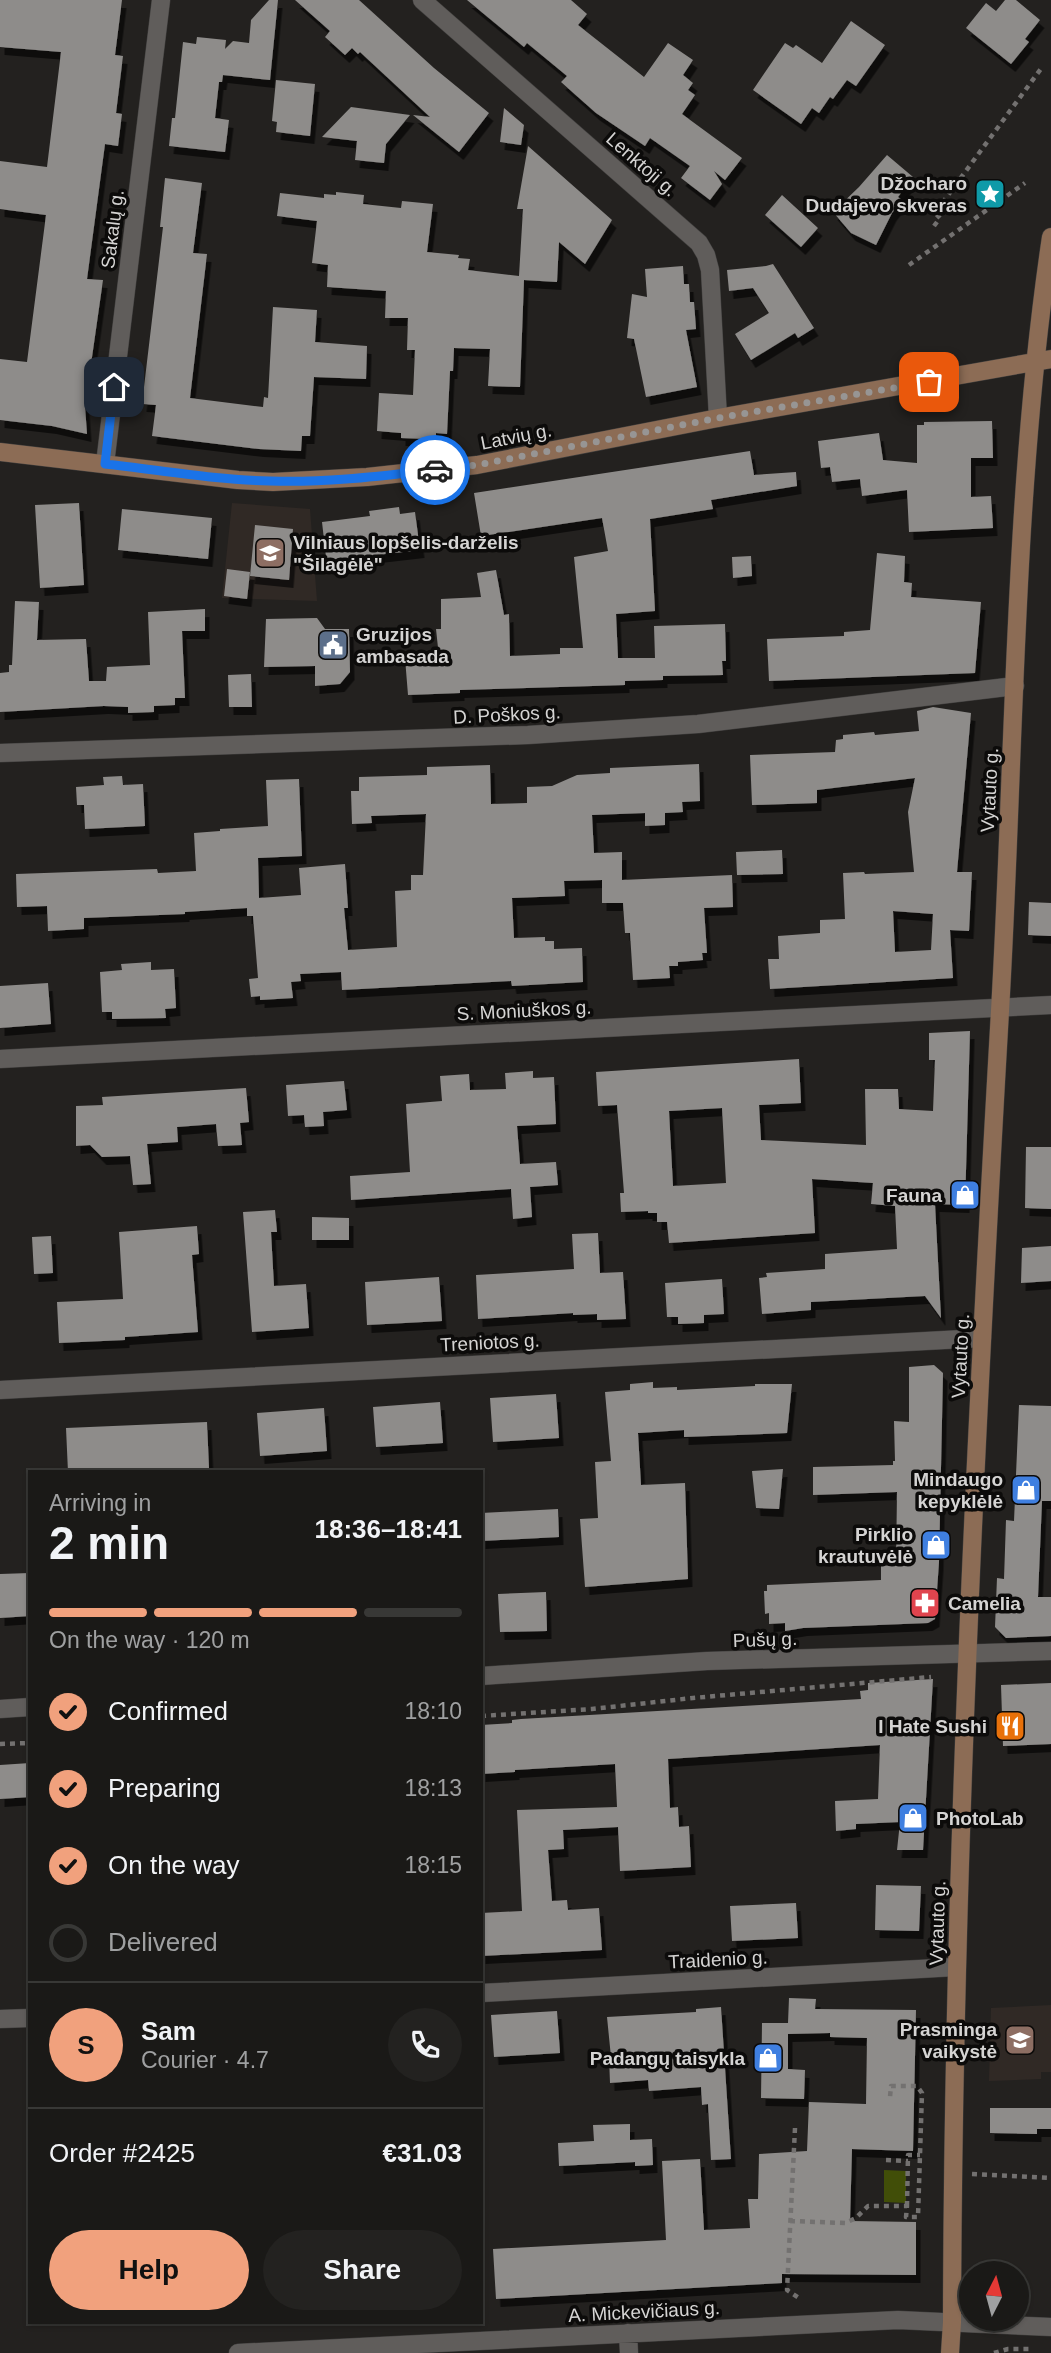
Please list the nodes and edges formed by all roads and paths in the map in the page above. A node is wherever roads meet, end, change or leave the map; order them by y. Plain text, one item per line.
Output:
1 (161, 0) edge
2 (422, 0) edge
3 (1043, 65) dead end
4 (1025, 183) dead end
5 (934, 226) dead end
6 (1051, 237) edge
7 (909, 265) dead end
8 (1043, 361) edge
9 (718, 418) junction
10 (0, 452) edge
11 (105, 464) junction
12 (1015, 686) junction
13 (0, 753) edge
14 (1051, 1005) edge
15 (1000, 1006) junction
16 (0, 1059) edge
17 (982, 1338) junction
18 (0, 1390) edge
19 (1051, 1651) edge
20 (967, 1654) junction
21 (483, 1676) edge
22 (28, 1707) edge
23 (0, 1709) edge
24 (483, 1716) edge
25 (28, 1743) edge
26 (0, 1744) edge
27 (957, 1968) junction
28 (483, 1993) edge
29 (28, 2018) edge
30 (0, 2019) edge
31 (890, 2097) dead end
32 (795, 2128) dead end
33 (920, 2155) junction
34 (886, 2160) dead end
35 (908, 2161) junction
36 (954, 2173) junction
37 (1051, 2178) edge
38 (907, 2206) junction
39 (790, 2221) junction
40 (799, 2298) dead end
41 (952, 2322) junction
42 (1051, 2327) edge
43 (628, 2333) junction
44 (1040, 2348) dead end
45 (239, 2353) edge
46 (629, 2353) edge
47 (950, 2353) edge
48 (994, 2353) edge

1 - 11 street, Sakalų g.
2 - 9 street, Lenktoji g.
3 - 5 path
4 - 7 path
6 - 8 street, Vytauto g.
8 - 9 street, Latvių g.
8 - 12 street, Vytauto g.
9 - 11 street, Latvių g.
10 - 11 street, Latvių g.
12 - 13 street, D. Poškos g.
12 - 15 street, Vytauto g.
14 - 15 street, S. Moniuškos g.
15 - 16 street, S. Moniuškos g.
15 - 17 street, Vytauto g.
17 - 18 street, Treniotos g.
17 - 20 street, Vytauto g.
19 - 20 street, Pušų g.
20 - 21 street, Pušų g.
20 - 24 path
20 - 27 street, Vytauto g.
22 - 23 street
25 - 26 path
27 - 28 street, Traidenio g.
27 - 36 street, Vytauto g.
29 - 30 street
31 - 33 path
32 - 39 path
33 - 35 path
33 - 38 path
34 - 35 path
35 - 38 path
36 - 37 path
36 - 41 street, Vytauto g.
38 - 39 path
39 - 40 path
41 - 42 street, A. Mickevičiaus g.
41 - 43 street, A. Mickevičiaus g.
41 - 47 street, Vytauto g.
43 - 45 street, A. Mickevičiaus g.
43 - 46 street
44 - 48 path

